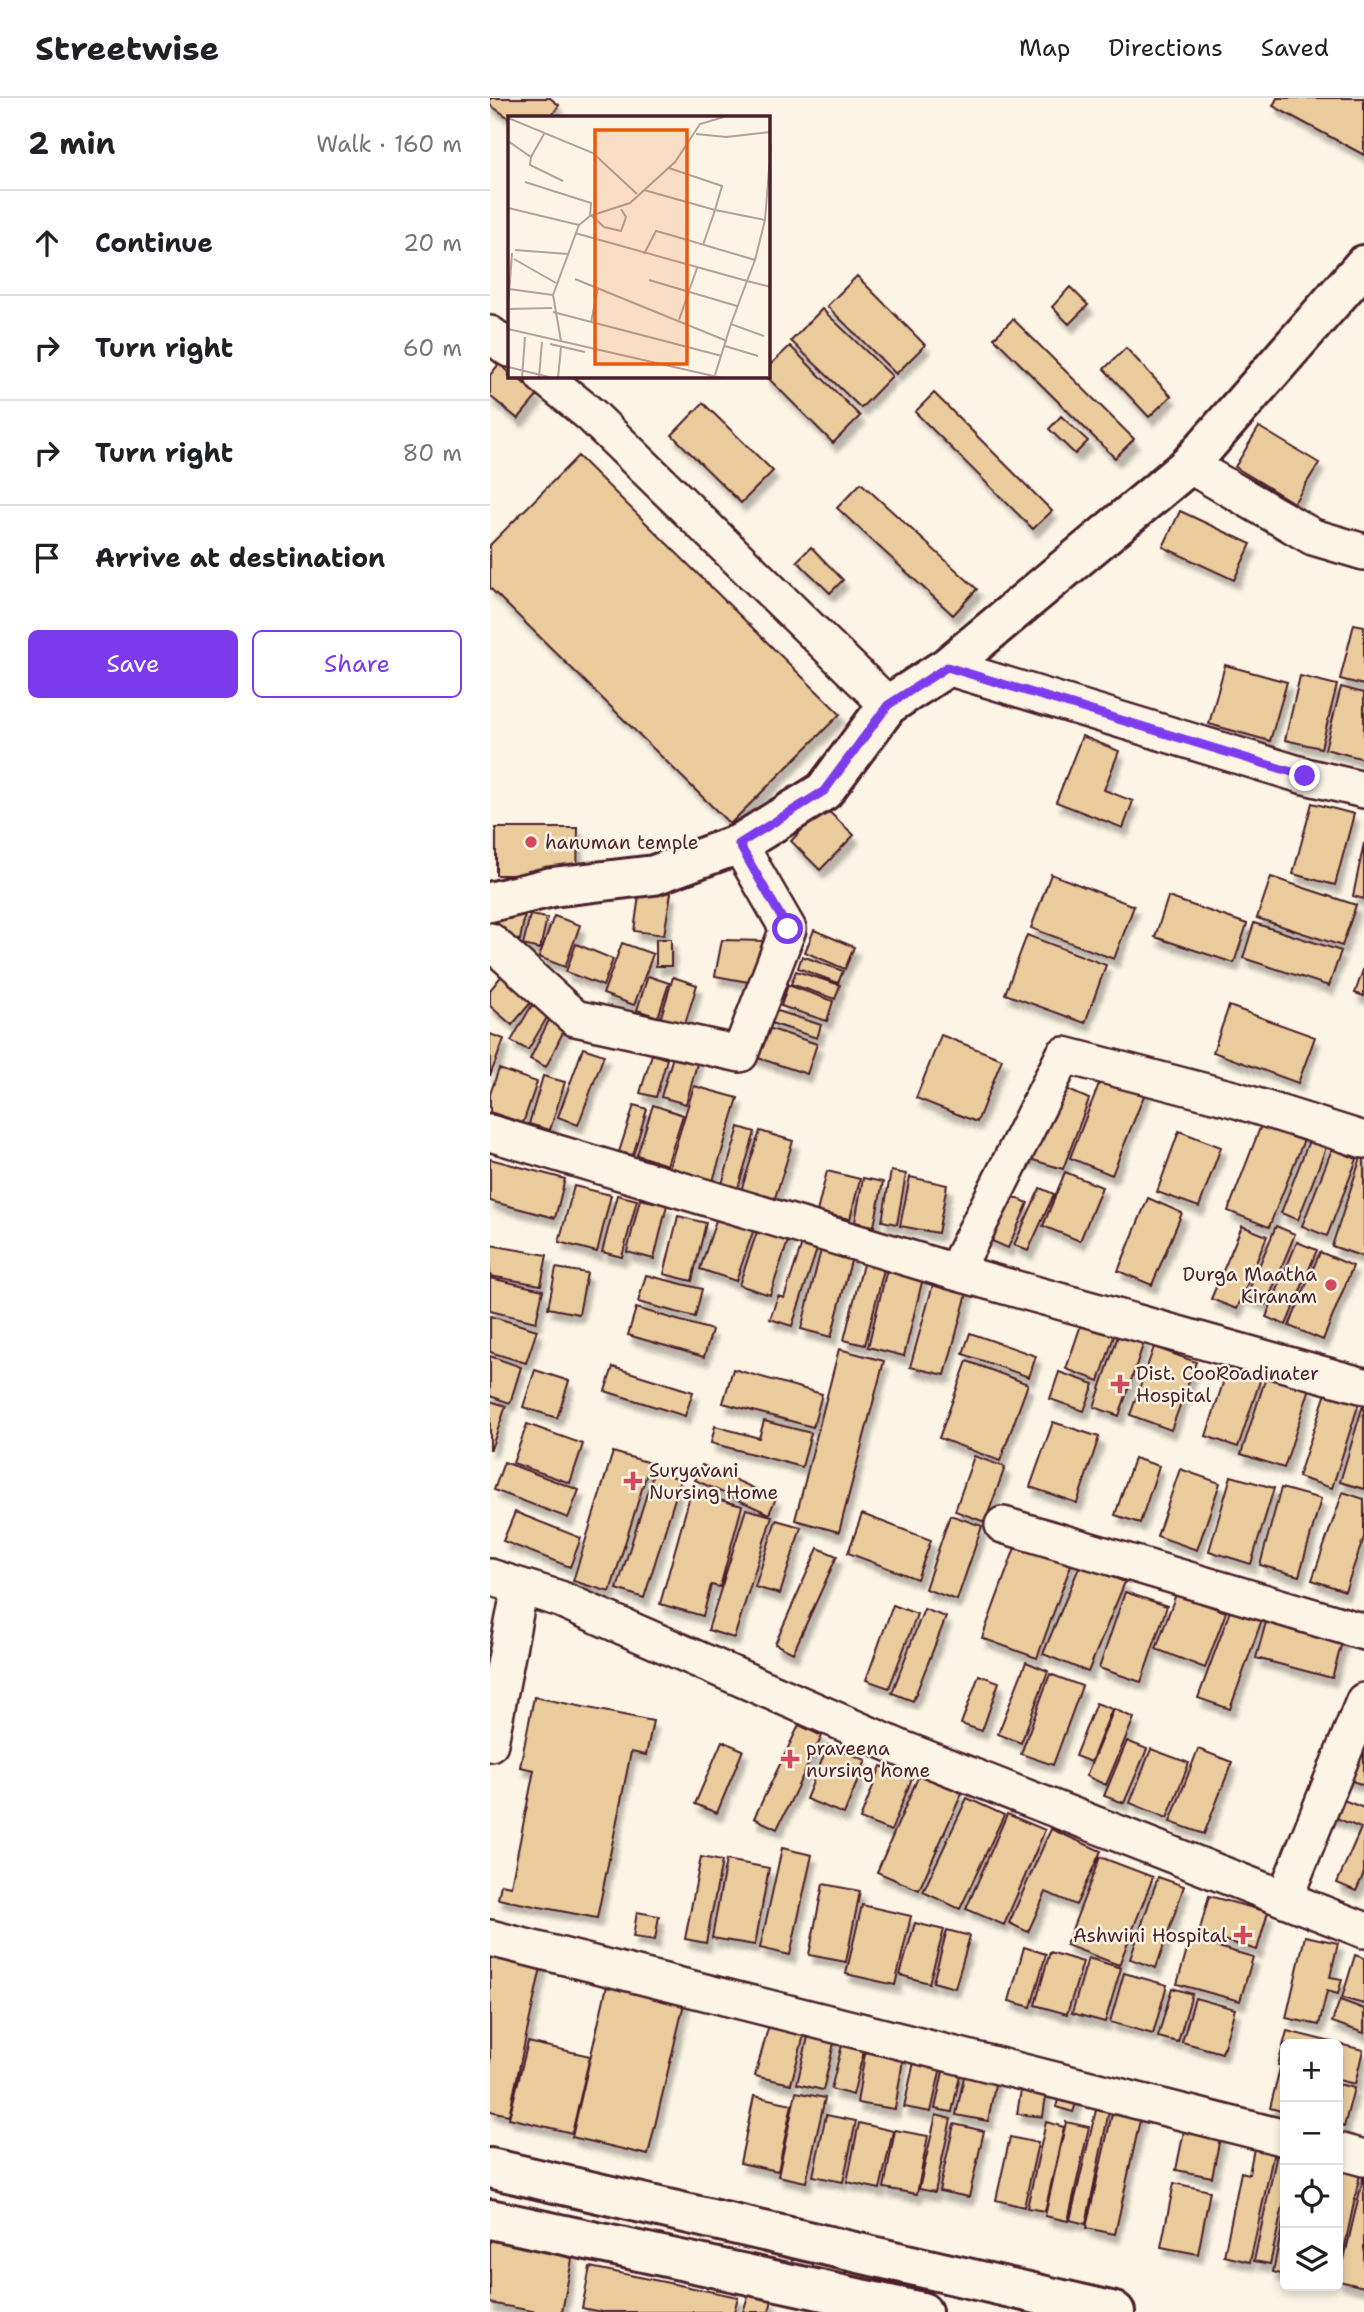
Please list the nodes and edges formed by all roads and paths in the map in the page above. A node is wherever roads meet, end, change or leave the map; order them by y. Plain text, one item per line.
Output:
1 (1364, 265) edge
2 (490, 334) edge
3 (508, 348) edge
4 (546, 378) edge
5 (1189, 465) junction
6 (1364, 552) edge
7 (947, 667) junction
8 (888, 705) junction
9 (1364, 790) edge
10 (739, 844) junction
11 (490, 902) edge
12 (490, 941) edge
13 (490, 1133) edge
14 (1364, 1140) edge
15 (955, 1272) junction
16 (1364, 1386) edge
17 (1003, 1525) dead end
18 (505, 1582) edge
19 (1364, 1632) edge
20 (1364, 1701) edge
21 (490, 1743) edge
22 (1285, 1897) junction
23 (1364, 1930) edge
24 (490, 1938) edge
25 (1280, 2137) edge
26 (1343, 2152) edge
27 (1364, 2158) edge
28 (490, 2168) edge
29 (490, 2219) edge
30 (922, 2312) edge
31 (1115, 2312) edge

1 - 5 main road
2 - 3 street
4 - 8 street
5 - 6 street
5 - 7 main road
7 - 8 main road
7 - 9 street
8 - 10 main road
10 - 11 main road
10 - 12 street
13 - 15 street
14 - 15 street
15 - 16 street
17 - 19 street
18 - 21 street
18 - 22 street
20 - 22 street
22 - 23 street
24 - 25 street
26 - 27 street
28 - 31 main road
29 - 30 main road

